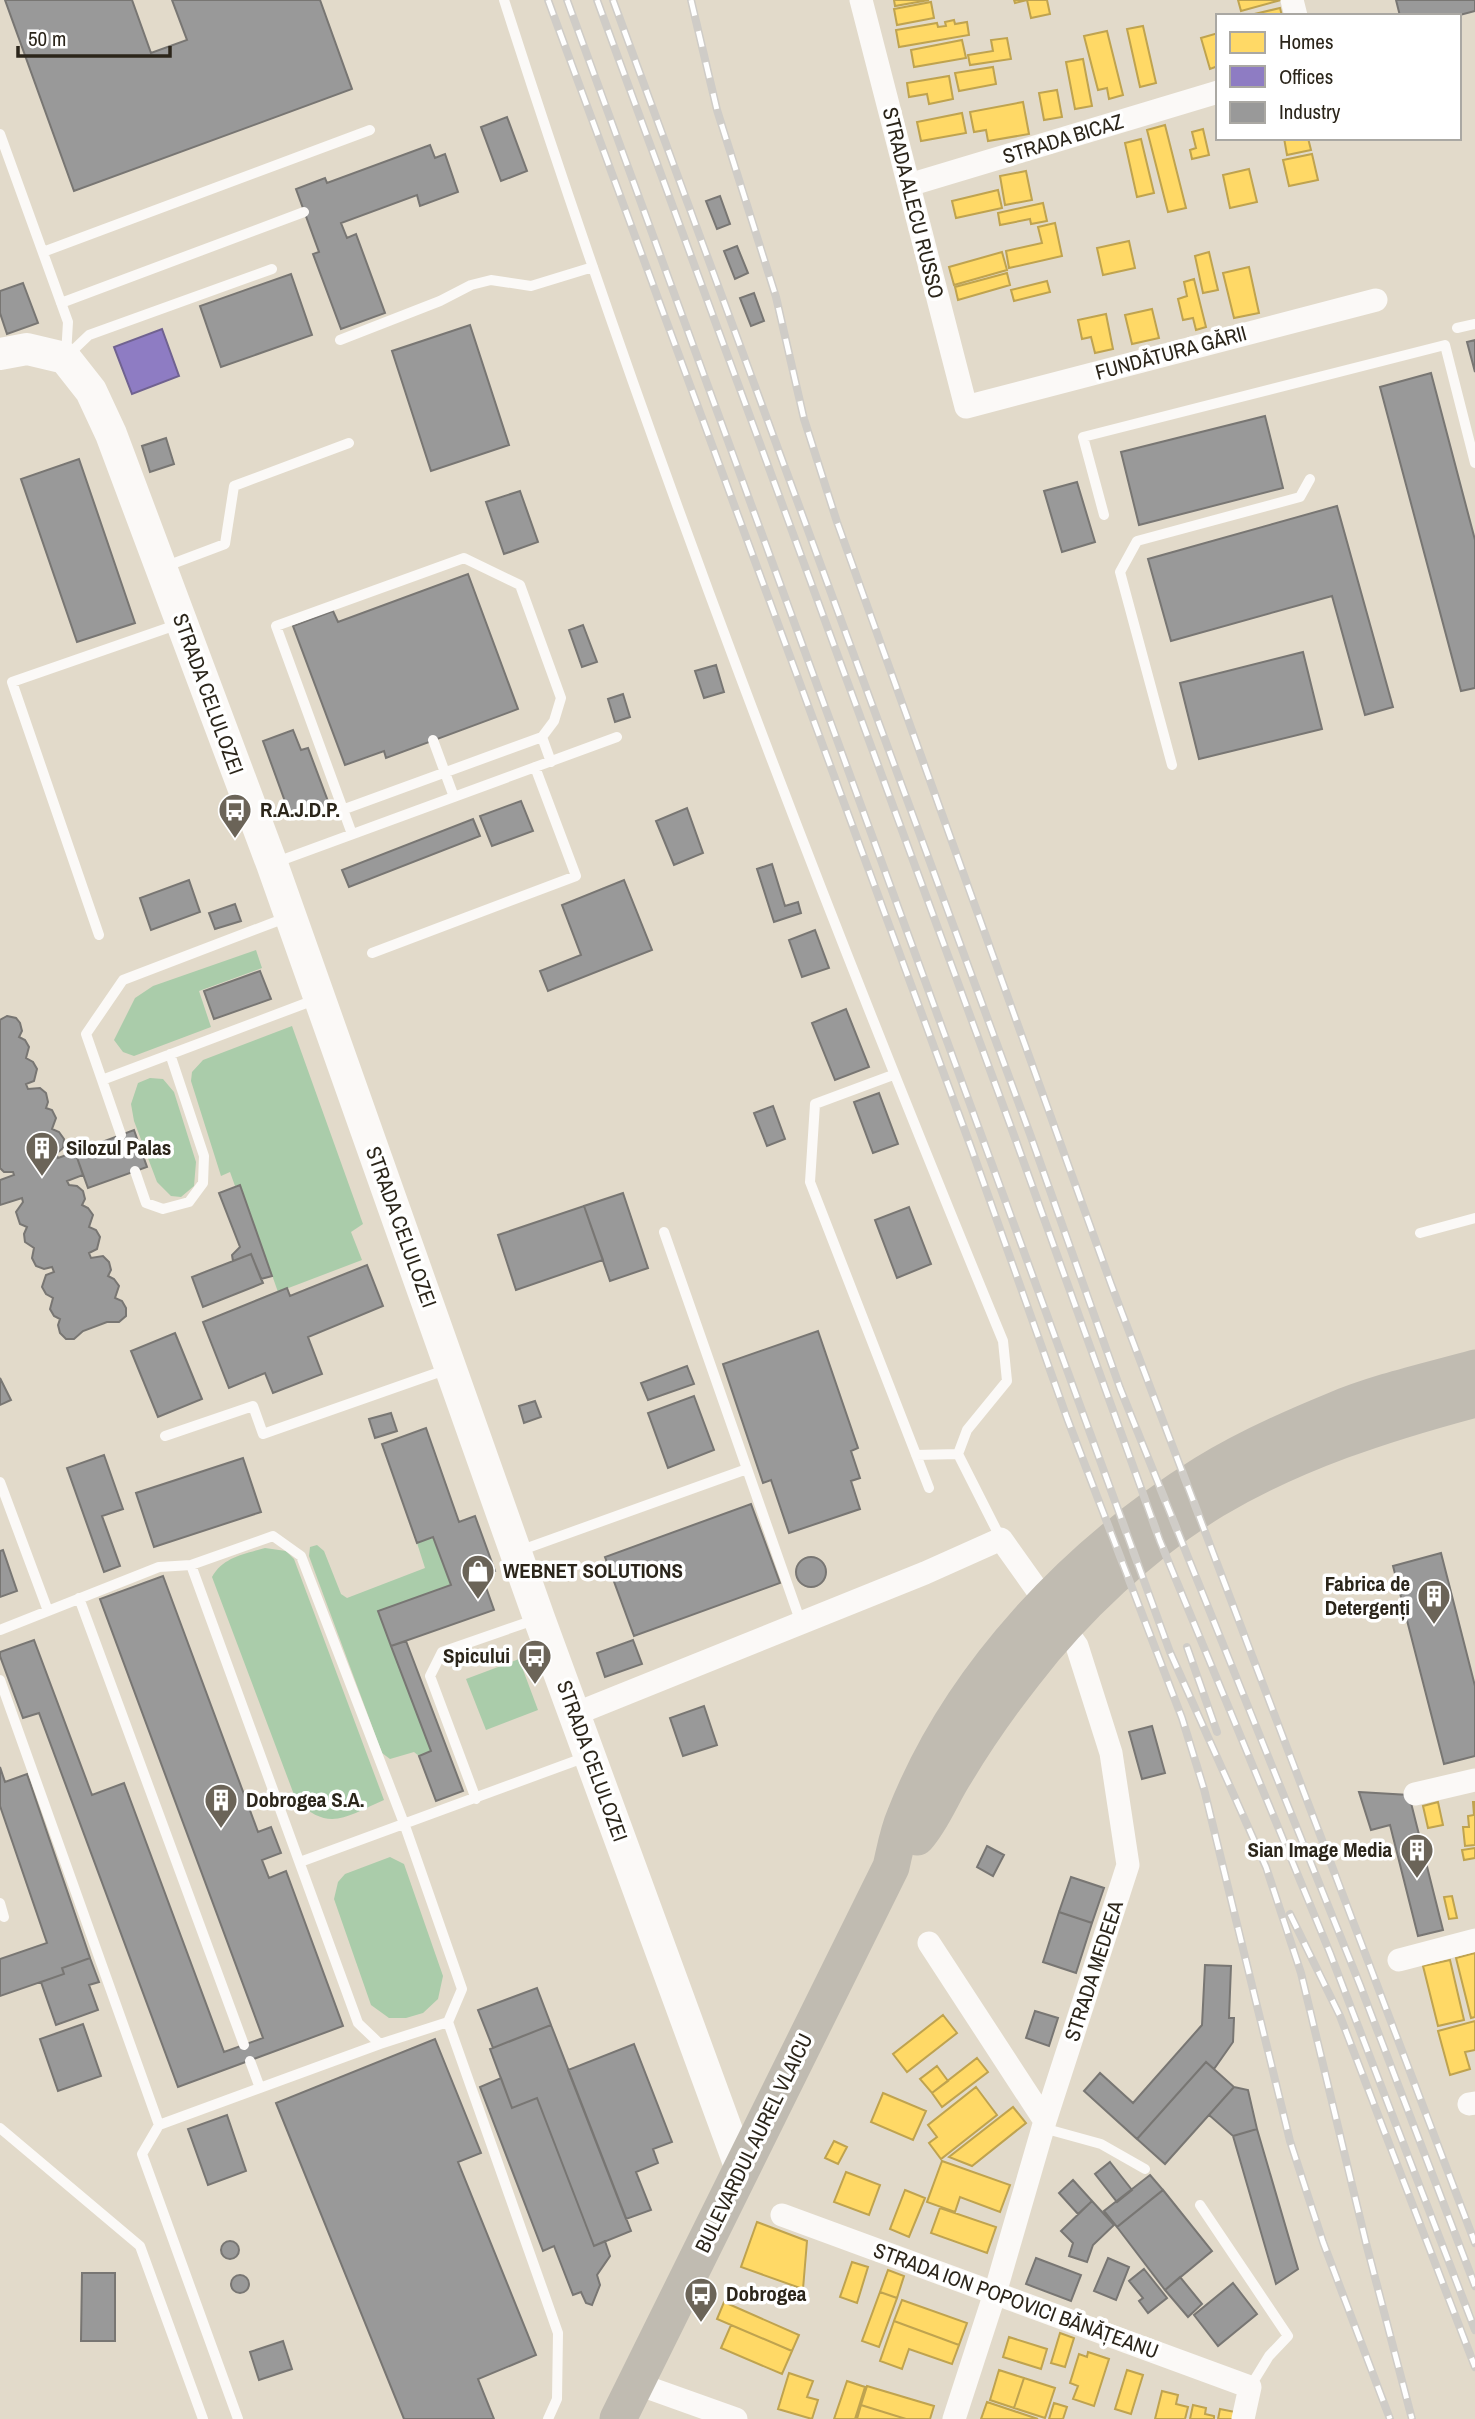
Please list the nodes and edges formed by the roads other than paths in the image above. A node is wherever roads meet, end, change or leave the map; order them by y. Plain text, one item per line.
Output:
1 (504, 0) edge
2 (861, 0) edge
3 (1216, 93) edge
4 (370, 130) dead end
5 (0, 134) edge
6 (909, 186) junction
7 (304, 212) dead end
8 (43, 252) junction
9 (593, 267) junction
10 (272, 269) dead end
11 (1376, 300) dead end
12 (61, 303) junction
13 (1475, 324) edge
14 (1458, 328) dead end
15 (340, 340) dead end
16 (0, 354) edge
17 (65, 358) junction
18 (966, 407) joint
19 (349, 443) dead end
20 (1475, 463) edge
21 (1310, 479) dead end
22 (1104, 515) dead end
23 (162, 568) junction
24 (182, 623) junction
25 (542, 737) junction
26 (617, 737) dead end
27 (433, 740) dead end
28 (551, 762) junction
29 (1172, 765) dead end
30 (535, 767) junction
31 (445, 772) junction
32 (454, 797) junction
33 (342, 810) junction
34 (352, 834) junction
35 (272, 864) junction
36 (290, 916) junction
37 (99, 934) dead end
38 (372, 953) dead end
39 (320, 998) junction
40 (170, 1054) junction
41 (893, 1075) junction
42 (102, 1080) junction
43 (121, 1135) dead end
44 (135, 1171) dead end
45 (1475, 1218) edge
46 (664, 1232) dead end
47 (1420, 1233) dead end
48 (451, 1368) junction
49 (1475, 1368) edge
50 (1475, 1399) edge
51 (165, 1436) dead end
52 (958, 1454) junction
53 (916, 1455) junction
54 (747, 1469) junction
55 (0, 1482) edge
56 (929, 1488) dead end
57 (1001, 1539) junction
58 (516, 1552) junction
59 (191, 1565) junction
60 (79, 1598) junction
61 (48, 1611) junction
62 (539, 1618) junction
63 (801, 1623) junction
64 (0, 1630) edge
65 (0, 1680) edge
66 (575, 1714) junction
67 (589, 1755) junction
68 (1475, 1780) edge
69 (1415, 1794) dead end
70 (476, 1799) junction
71 (405, 1826) junction
72 (300, 1862) junction
73 (891, 1867) junction
74 (0, 1903) edge
75 (4, 1917) dead end
76 (1475, 1940) edge
77 (929, 1942) dead end
78 (1399, 1960) dead end
79 (448, 2022) junction
80 (380, 2044) junction
81 (244, 2045) dead end
82 (250, 2061) dead end
83 (260, 2088) junction
84 (1044, 2125) junction
85 (159, 2126) junction
86 (0, 2128) edge
87 (741, 2169) junction
88 (1145, 2169) dead end
89 (1200, 2205) dead end
90 (782, 2215) dead end
91 (995, 2293) junction
92 (635, 2383) junction
93 (1250, 2387) junction
94 (203, 2419) edge
95 (238, 2419) edge
96 (548, 2419) edge
97 (618, 2419) edge
98 (736, 2419) edge
99 (954, 2419) edge
100 (1243, 2419) edge

1 - 9 lane
2 - 6 street, STRADA ALECU RUSSO
3 - 6 street, STRADA BICAZ
4 - 8 lane
5 - 8 lane
6 - 18 street, STRADA ALECU RUSSO
7 - 12 lane
8 - 12 lane
9 - 15 lane
9 - 41 lane
10 - 17 lane
11 - 18 street, FUNDĂTURA GĂRII
12 - 17 lane
13 - 14 lane
16 - 17 street
17 - 23 street, STRADA CELULOZEI
19 - 23 lane
20 - 22 lane
21 - 29 lane
23 - 24 street, STRADA CELULOZEI
24 - 35 street, STRADA CELULOZEI
24 - 37 lane
25 - 28 lane
25 - 31 lane
25 - 33 lane
26 - 28 lane
27 - 31 lane
28 - 30 lane
30 - 32 lane
30 - 38 lane
31 - 32 lane
31 - 33 lane
32 - 34 lane
33 - 34 lane
34 - 35 lane
35 - 36 street, STRADA CELULOZEI
36 - 39 street, STRADA CELULOZEI
36 - 42 lane
39 - 40 lane
39 - 48 street, STRADA CELULOZEI
40 - 42 lane
40 - 44 lane
41 - 52 lane
41 - 53 lane
42 - 43 lane
45 - 47 lane
46 - 54 lane
48 - 51 lane
48 - 58 street, STRADA CELULOZEI
49 - 73 main road, BULEVARDUL AUREL VLAICU
50 - 73 main road, BULEVARDUL AUREL VLAICU
52 - 53 lane
52 - 57 lane
53 - 56 lane
54 - 58 lane
54 - 63 lane
55 - 61 lane
57 - 63 street
57 - 84 street, STRADA MEDEEA
58 - 62 street, STRADA CELULOZEI
59 - 60 lane
59 - 71 lane
59 - 72 lane
60 - 61 lane
60 - 81 lane
61 - 64 lane
62 - 66 street, STRADA CELULOZEI
62 - 70 lane
63 - 66 street
65 - 85 lane
66 - 67 street, STRADA CELULOZEI
67 - 70 lane
67 - 87 street, STRADA CELULOZEI
68 - 69 street
70 - 71 lane
71 - 72 lane
71 - 79 lane
72 - 80 lane
73 - 87 main road, BULEVARDUL AUREL VLAICU
74 - 75 lane
76 - 78 street
77 - 84 street
79 - 80 lane
79 - 96 lane
80 - 83 lane
82 - 83 lane
83 - 85 lane
84 - 88 lane
84 - 91 street, STRADA MEDEEA
85 - 95 lane
86 - 94 lane
87 - 92 main road, BULEVARDUL AUREL VLAICU
89 - 93 lane
90 - 91 street, STRADA ION POPOVICI BĂNĂȚEANU
91 - 93 street, STRADA ION POPOVICI BĂNĂȚEANU
91 - 99 street, STRADA MEDEEA
92 - 97 main road, BULEVARDUL AUREL VLAICU
92 - 98 street
93 - 100 street

